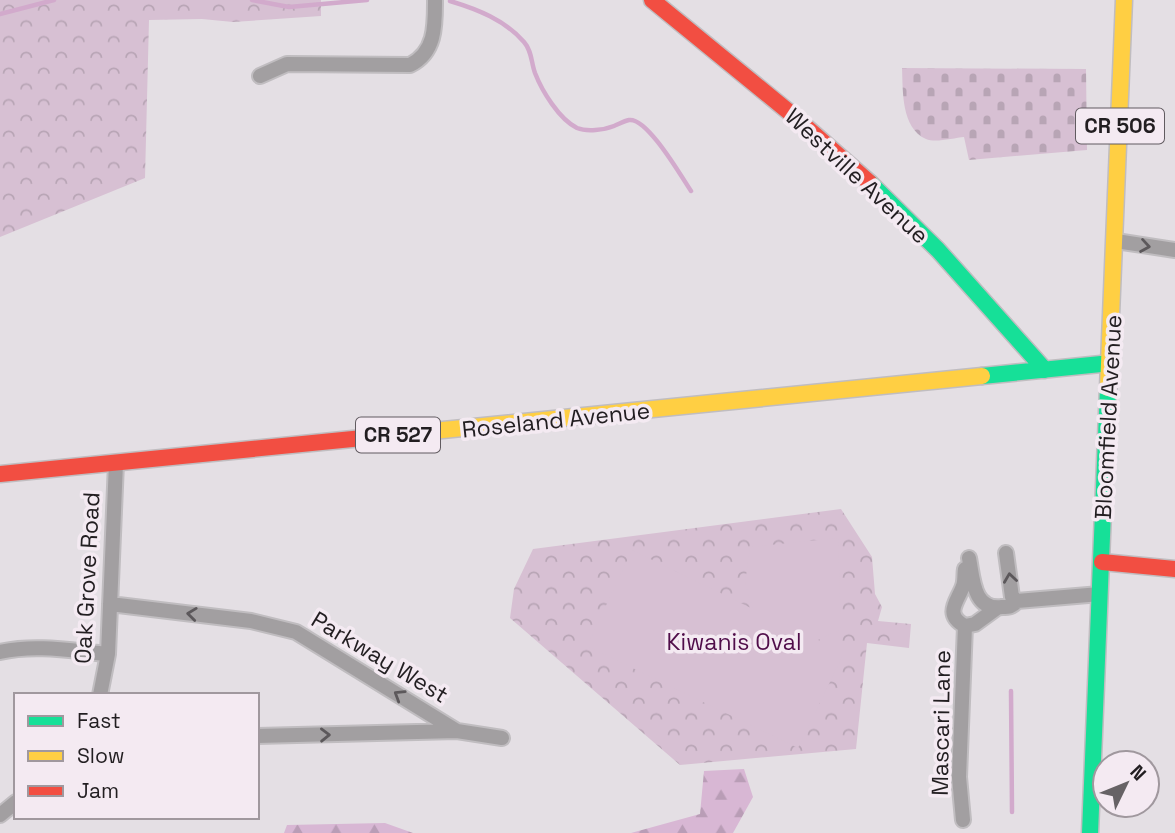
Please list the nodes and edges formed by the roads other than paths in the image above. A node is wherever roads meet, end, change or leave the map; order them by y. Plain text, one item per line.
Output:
1 (436, 0) edge
2 (652, 0) edge
3 (1124, 0) edge
4 (260, 76) dead end
5 (1116, 241) junction
6 (1175, 250) edge
7 (1111, 363) junction
8 (1045, 370) junction
9 (116, 463) junction
10 (0, 474) edge
11 (1006, 553) dead end
12 (1102, 562) junction
13 (1175, 569) edge
14 (1100, 594) junction
15 (1017, 601) junction
16 (110, 604) junction
17 (997, 608) junction
18 (965, 626) junction
19 (0, 652) edge
20 (108, 654) junction
21 (100, 693) edge
22 (457, 731) junction
23 (259, 736) edge
24 (502, 738) dead end
25 (14, 804) edge
26 (0, 815) edge
27 (963, 820) dead end
28 (1090, 833) edge

1 - 4 street
2 - 8 main road, Westville Avenue
3 - 5 main road, Bloomfield Avenue / CR 506
5 -> 6 street
5 - 7 main road, Bloomfield Avenue / CR 506
7 - 8 main road, Roseland Avenue / CR 527
7 - 12 main road, Bloomfield Avenue / CR 506
8 - 9 main road, Roseland Avenue / CR 527
9 - 10 main road, Roseland Avenue / CR 527
9 - 16 street, Oak Grove Road
15 -> 11 street
12 - 13 main road
12 - 14 main road, Bloomfield Avenue / CR 506
14 - 15 street
14 - 28 main road, Bloomfield Avenue / CR 506
15 - 17 street
16 - 20 street, Oak Grove Road
22 -> 16 street, Parkway West
17 - 18 street
17 - 18 street, Mascari Lane
18 - 27 street, Mascari Lane
19 - 20 street
20 - 21 street, Oak Grove Road
23 -> 22 street
22 - 24 street
25 - 26 street

